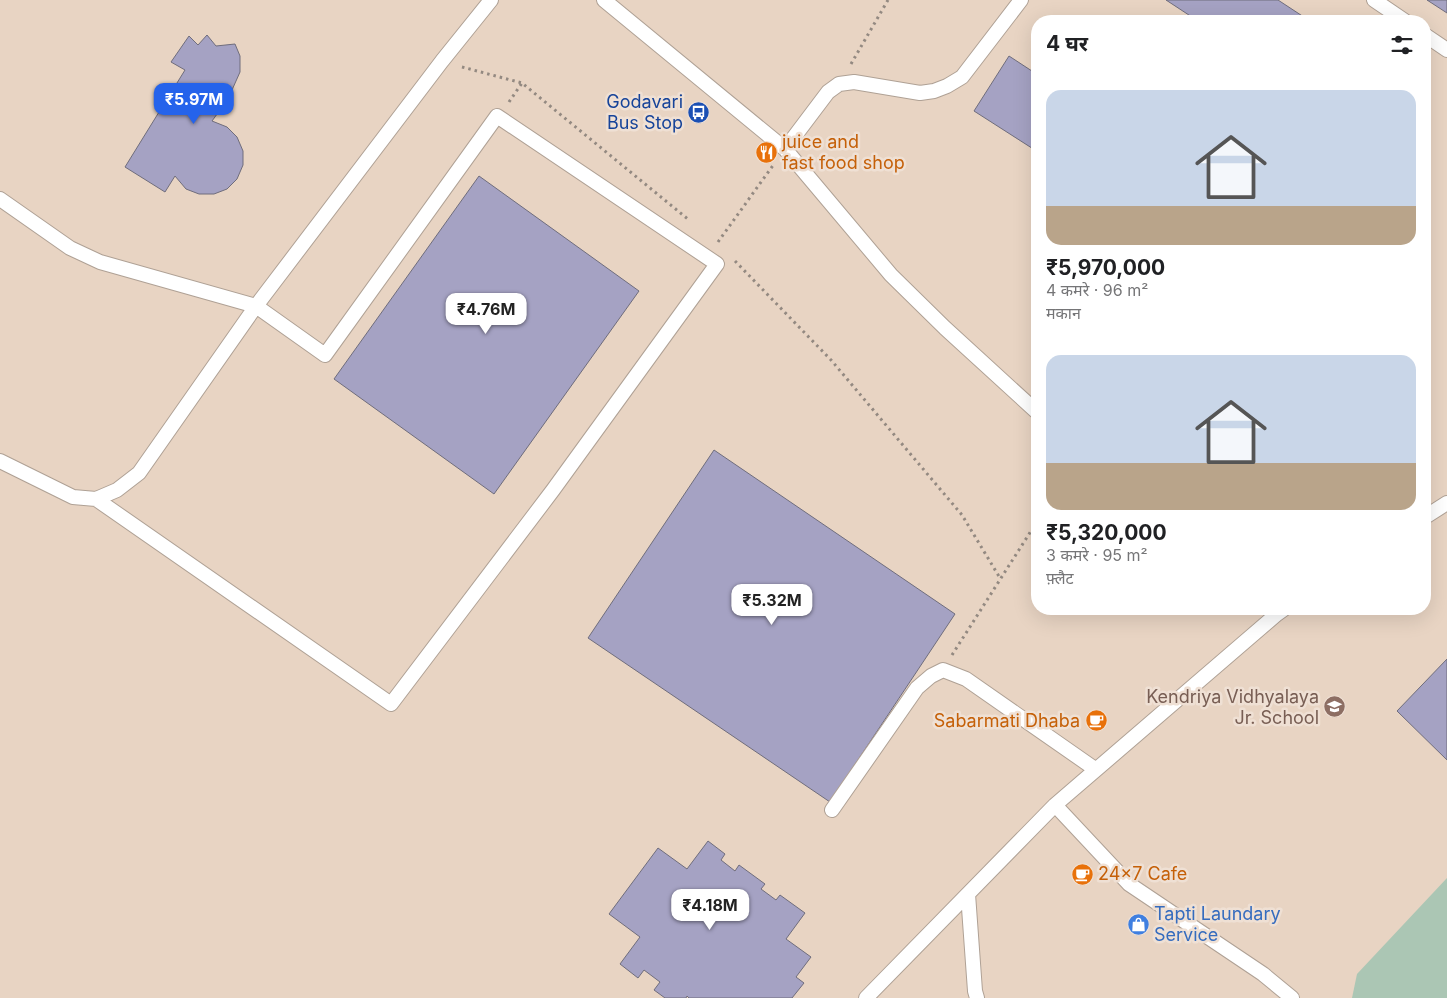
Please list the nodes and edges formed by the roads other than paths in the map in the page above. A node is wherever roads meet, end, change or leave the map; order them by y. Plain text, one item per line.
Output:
1 (491, 0) edge
2 (604, 0) edge
3 (1021, 0) edge
4 (1374, 0) edge
5 (1396, 15) edge
6 (1431, 39) edge
7 (1447, 50) edge
8 (785, 149) junction
9 (0, 199) edge
10 (256, 306) junction
11 (1031, 407) edge
12 (0, 461) edge
13 (96, 499) junction
14 (1447, 503) edge
15 (1431, 513) edge
16 (1271, 615) edge
17 (1095, 769) junction
18 (1055, 805) junction
19 (832, 810) dead end
20 (968, 894) junction
21 (866, 998) edge
22 (977, 998) edge
23 (1292, 998) edge

1 - 10 lane
2 - 8 lane
3 - 8 lane
4 - 5 lane
6 - 7 lane
8 - 11 lane
9 - 10 lane
10 - 13 lane
10 - 13 lane
12 - 13 lane
14 - 15 lane
16 - 17 lane
17 - 18 lane
17 - 19 lane
18 - 20 lane
18 - 23 lane
20 - 21 lane
20 - 22 lane

